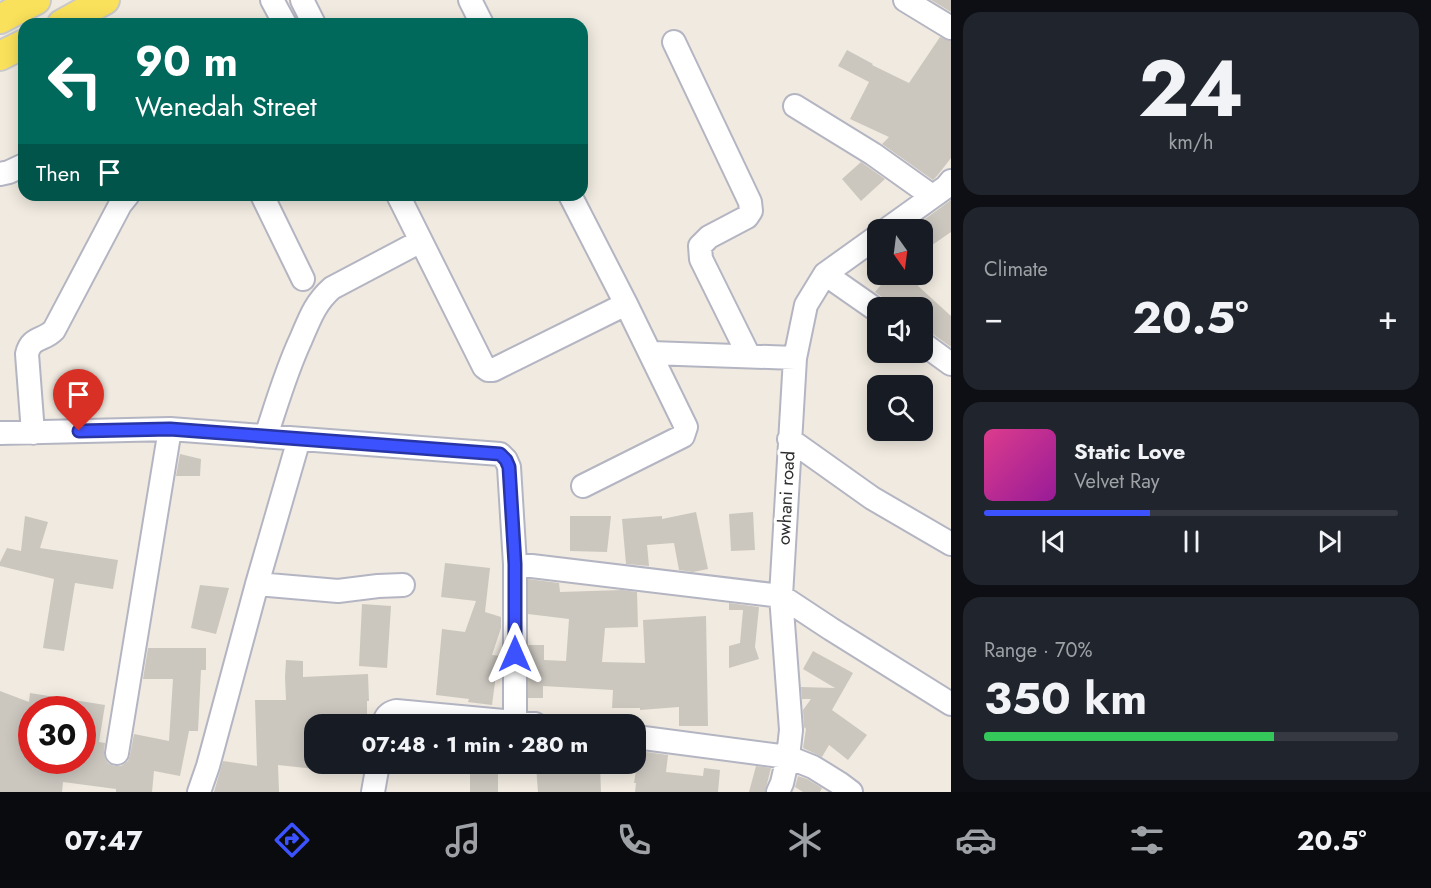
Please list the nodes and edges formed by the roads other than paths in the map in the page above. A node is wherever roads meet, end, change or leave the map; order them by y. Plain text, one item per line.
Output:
1 (36, 0) edge
2 (272, 0) edge
3 (302, 0) edge
4 (470, 0) edge
5 (905, 0) edge
6 (95, 10) edge
7 (76, 18) edge
8 (282, 18) edge
9 (311, 18) edge
10 (479, 18) edge
11 (0, 19) edge
12 (951, 28) edge
13 (674, 42) dead end
14 (18, 47) edge
15 (0, 56) edge
16 (795, 106) dead end
17 (18, 168) edge
18 (0, 174) edge
19 (945, 189) edge
20 (123, 201) edge
21 (265, 201) edge
22 (401, 201) edge
23 (573, 201) edge
24 (902, 219) edge
25 (421, 241) junction
26 (867, 244) edge
27 (825, 274) junction
28 (303, 279) dead end
29 (867, 303) edge
30 (626, 304) junction
31 (933, 351) edge
32 (651, 353) junction
33 (750, 356) junction
34 (795, 358) junction
35 (951, 364) edge
36 (170, 429) junction
37 (33, 433) junction
38 (266, 436) junction
39 (1, 438) edge
40 (299, 439) junction
41 (789, 439) junction
42 (583, 486) dead end
43 (951, 544) edge
44 (515, 564) junction
45 (257, 584) junction
46 (403, 585) dead end
47 (780, 596) junction
48 (951, 704) edge
49 (388, 714) edge
50 (428, 714) edge
51 (524, 714) edge
52 (646, 738) edge
53 (117, 753) dead end
54 (788, 757) junction
55 (376, 774) edge
56 (199, 792) edge
57 (373, 792) edge
58 (778, 792) edge
59 (851, 792) edge

1 - 11 main road
2 - 8 street
3 - 9 street
4 - 10 street
5 - 12 street
6 - 7 main road
13 - 33 street
14 - 15 main road
16 - 19 street
17 - 18 street
19 - 24 street
20 - 37 street
21 - 28 street
22 - 25 street
23 - 30 street
25 - 30 street
25 - 38 street
26 - 27 street, owhani road
27 - 29 street
27 - 34 street, owhani road
30 - 32 street
31 - 35 street
32 - 33 street
32 - 42 street
33 - 34 street
34 - 41 street, owhani road
36 - 37 street
36 - 38 street
36 - 53 street
37 - 39 street
38 - 40 street
40 - 44 street
40 - 45 street
41 - 43 street
41 - 47 street, owhani road
44 - 47 street
44 - 51 street
45 - 46 street
45 - 56 street
47 - 48 street
47 - 54 street, owhani road
49 - 50 street
52 - 54 street
54 - 58 street, owhani road
54 - 59 street
55 - 57 street

